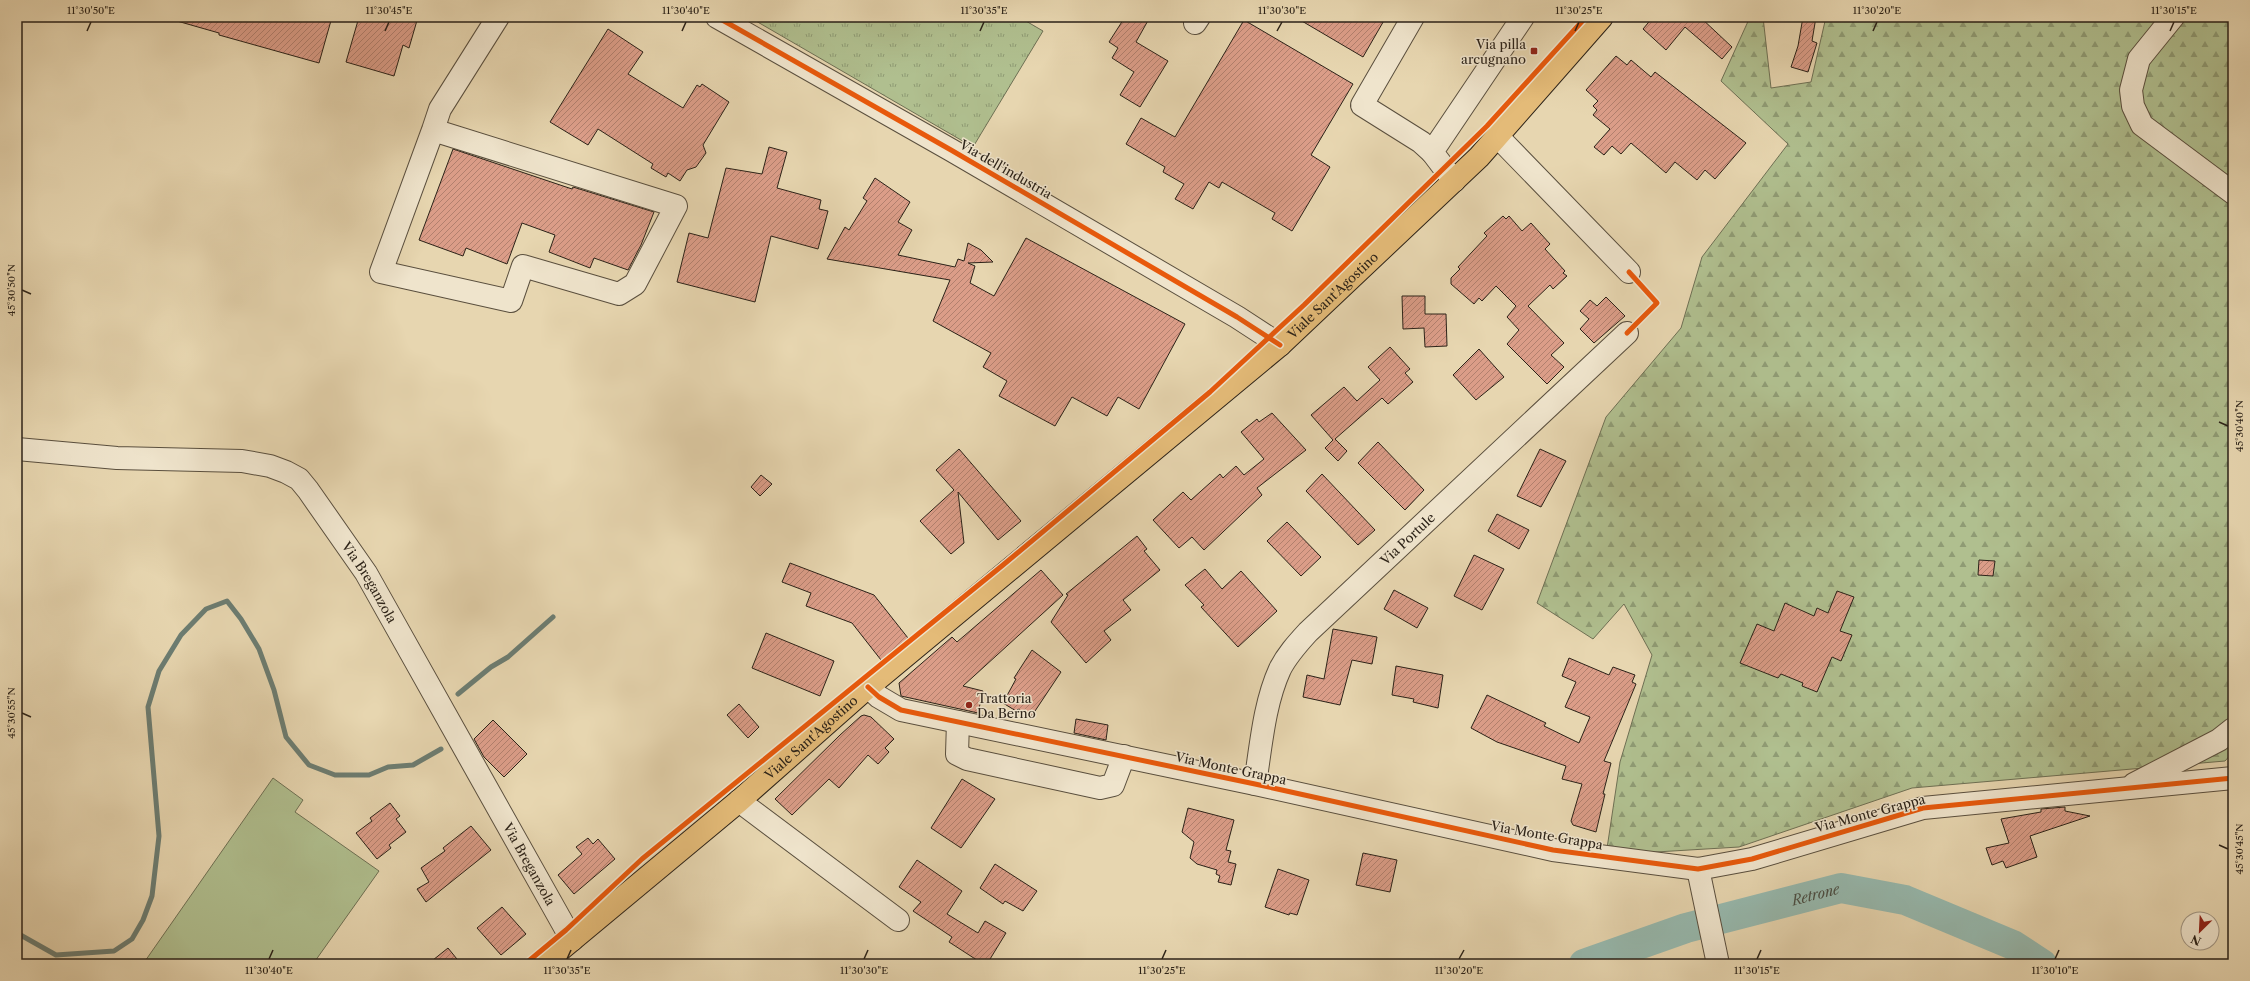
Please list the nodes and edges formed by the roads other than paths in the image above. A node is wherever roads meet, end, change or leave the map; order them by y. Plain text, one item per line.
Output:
1 (498, 17) edge
2 (717, 17) edge
3 (1413, 17) edge
4 (1523, 17) edge
5 (1602, 17) edge
6 (2173, 17) edge
7 (432, 130) junction
8 (1498, 137) junction
9 (1432, 152) junction
10 (1454, 181) junction
11 (2233, 192) edge
12 (1629, 272) dead end
13 (1627, 333) dead end
14 (1280, 345) junction
15 (17, 449) edge
16 (868, 687) junction
17 (958, 722) junction
18 (2233, 730) edge
19 (1124, 756) junction
20 (2233, 778) edge
21 (1255, 784) junction
22 (2124, 789) junction
23 (739, 801) junction
24 (1698, 869) junction
25 (898, 920) dead end
26 (572, 940) junction
27 (1718, 961) edge
28 (543, 964) edge

1 - 7 street
2 - 14 street, Via dell'industria
3 - 9 street
4 - 9 street
5 - 8 main road, Viale Sant'Agostino
6 - 11 street
7 - 7 street
8 - 10 main road, Viale Sant'Agostino
8 - 12 street
9 - 10 street
10 - 14 main road, Viale Sant'Agostino
13 - 21 street, Via Portule
14 - 16 main road, Viale Sant'Agostino
15 - 26 street, Via Breganzola
16 - 17 street, Via Monte Grappa
16 - 23 main road, Viale Sant'Agostino
17 - 19 street, Via Monte Grappa
17 - 19 street
18 - 22 street
19 - 21 street, Via Monte Grappa
20 - 22 street, Via Monte Grappa
21 - 24 street, Via Monte Grappa
22 - 24 street, Via Monte Grappa
23 - 25 street
23 - 26 main road, Viale Sant'Agostino
24 - 27 street
26 - 28 main road, Viale Sant'Agostino

